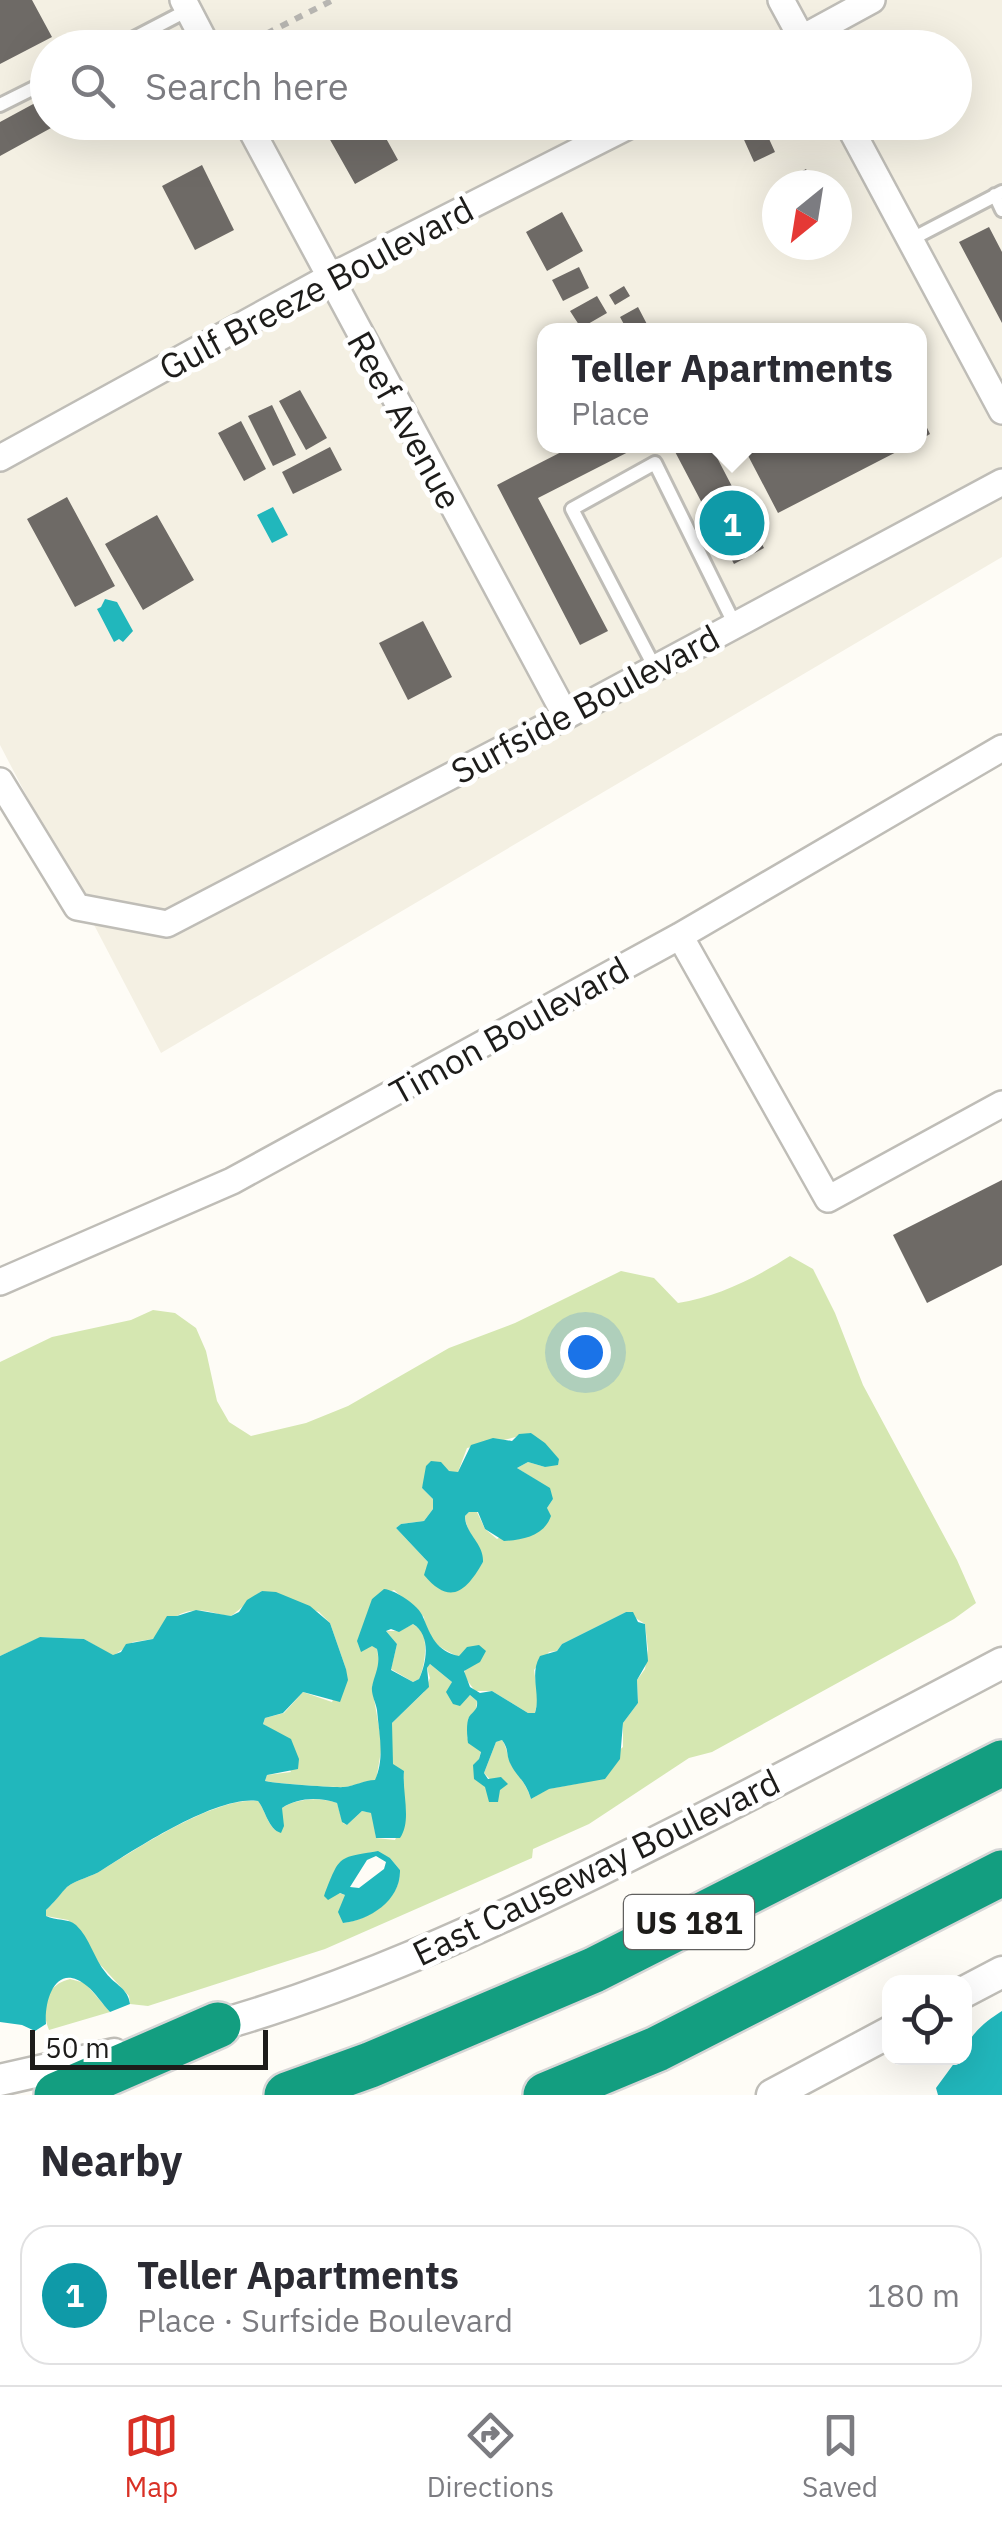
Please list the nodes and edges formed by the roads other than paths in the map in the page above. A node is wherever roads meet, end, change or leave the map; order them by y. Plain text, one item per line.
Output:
1 (781, 0) edge
2 (872, 0) edge
3 (186, 5) edge
4 (145, 30) edge
5 (199, 30) edge
6 (793, 30) edge
7 (822, 30) edge
8 (30, 91) edge
9 (0, 105) edge
10 (256, 140) edge
11 (600, 140) edge
12 (857, 140) edge
13 (998, 194) edge
14 (1002, 210) edge
15 (910, 240) junction
16 (328, 278) junction
17 (1002, 411) edge
18 (0, 458) edge
19 (1002, 482) edge
20 (735, 625) junction
21 (655, 668) junction
22 (566, 716) junction
23 (1002, 748) edge
24 (0, 781) edge
25 (680, 936) junction
26 (1002, 1104) edge
27 (0, 1282) edge
28 (1002, 1663) edge
29 (1002, 1763) edge
30 (1002, 1873) edge
31 (1002, 1972) edge
32 (972, 1988) edge
33 (218, 2026) junction
34 (882, 2036) edge
35 (0, 2080) edge
36 (781, 2093) edge
37 (57, 2095) edge
38 (287, 2095) edge
39 (546, 2095) edge

1 - 6 street
2 - 7 street
3 - 4 lane
3 - 5 street
8 - 9 lane
10 - 16 street, Reef Avenue
11 - 16 street, Gulf Breeze Boulevard
12 - 15 street
13 - 14 lane
13 - 15 lane
15 - 17 street
16 - 18 street, Gulf Breeze Boulevard
16 - 22 street, Reef Avenue
19 - 20 street, Surfside Boulevard
20 - 21 street, Surfside Boulevard
20 - 21 lane
21 - 22 street, Surfside Boulevard
22 - 24 street, Surfside Boulevard
23 - 25 street, Timon Boulevard
25 - 26 street
25 - 27 street, Timon Boulevard
28 - 33 street, East Causeway Boulevard
29 - 38 highway, US 181
30 - 39 highway, US 181
31 - 32 street
33 - 35 street, East Causeway Boulevard
33 - 37 highway
34 - 36 street

